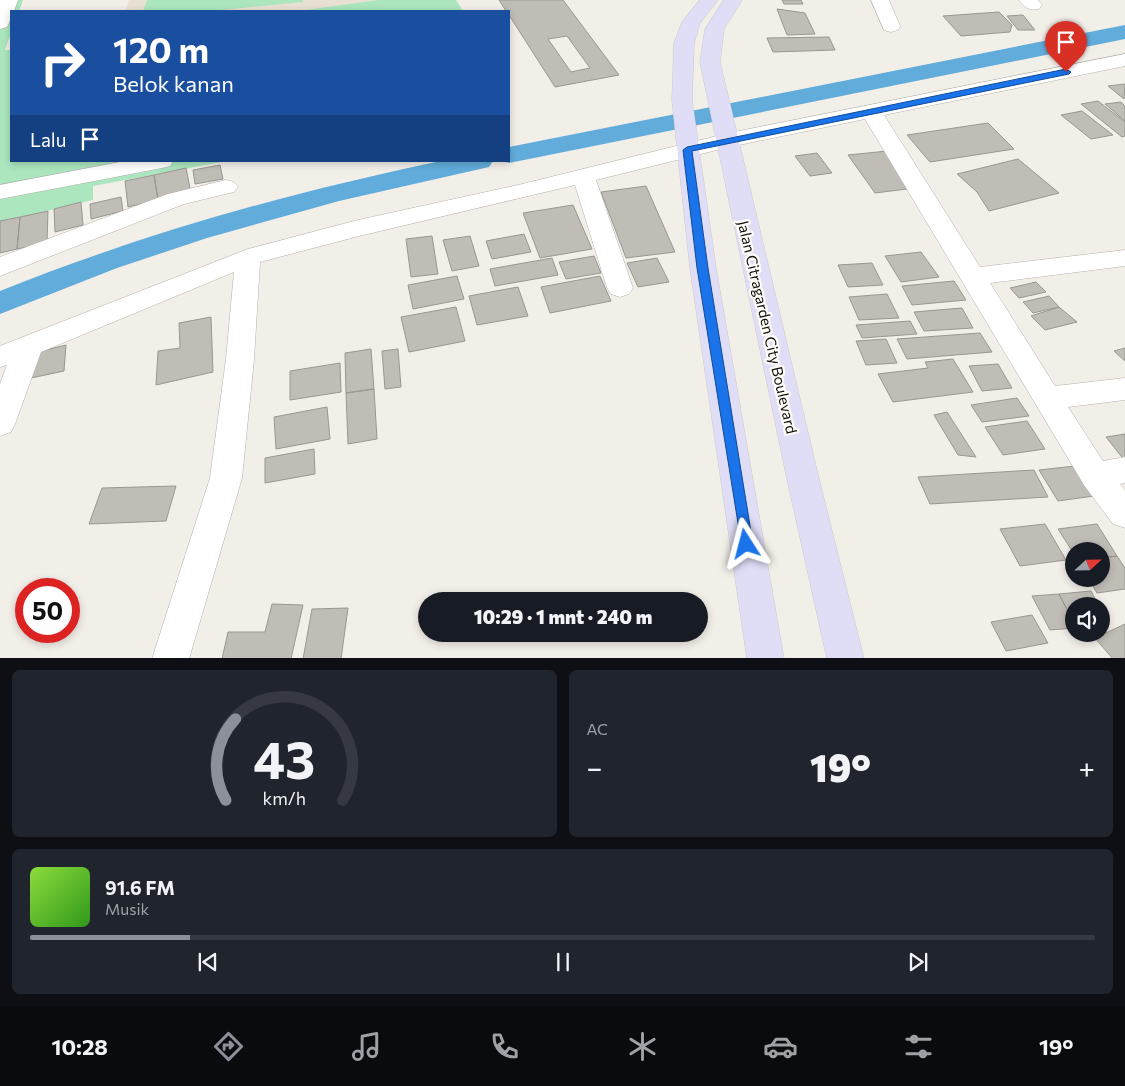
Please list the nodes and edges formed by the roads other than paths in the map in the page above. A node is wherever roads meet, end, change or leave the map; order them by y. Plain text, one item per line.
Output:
1 (9, 0) edge
2 (709, 0) edge
3 (733, 0) edge
4 (880, 0) edge
5 (0, 23) edge
6 (891, 26) dead end
7 (1125, 60) edge
8 (871, 111) junction
9 (727, 136) junction
10 (687, 144) junction
11 (157, 162) edge
12 (584, 177) junction
13 (226, 187) dead end
14 (0, 192) edge
15 (248, 257) junction
16 (1125, 258) edge
17 (0, 267) edge
18 (971, 277) junction
19 (620, 288) dead end
20 (29, 345) junction
21 (0, 358) edge
22 (1125, 389) edge
23 (1046, 398) junction
24 (0, 424) edge
25 (1125, 470) edge
26 (1095, 476) junction
27 (1125, 514) edge
28 (170, 658) edge
29 (766, 658) edge
30 (846, 658) edge

1 - 5 street
2 - 10 main road
3 - 9 main road, Jalan Citragarden City Boulevard
4 - 6 street
7 - 8 street
8 - 9 street
8 - 18 street
9 - 10 street
9 - 30 main road, Jalan Citragarden City Boulevard
10 - 12 street
10 - 29 main road
11 - 14 street
12 - 15 street
12 - 19 street
13 - 17 street
15 - 20 street
15 - 28 street
16 - 18 street
18 - 23 street
20 - 21 street
20 - 24 street
22 - 23 street
23 - 26 street
25 - 26 street
26 - 27 street

